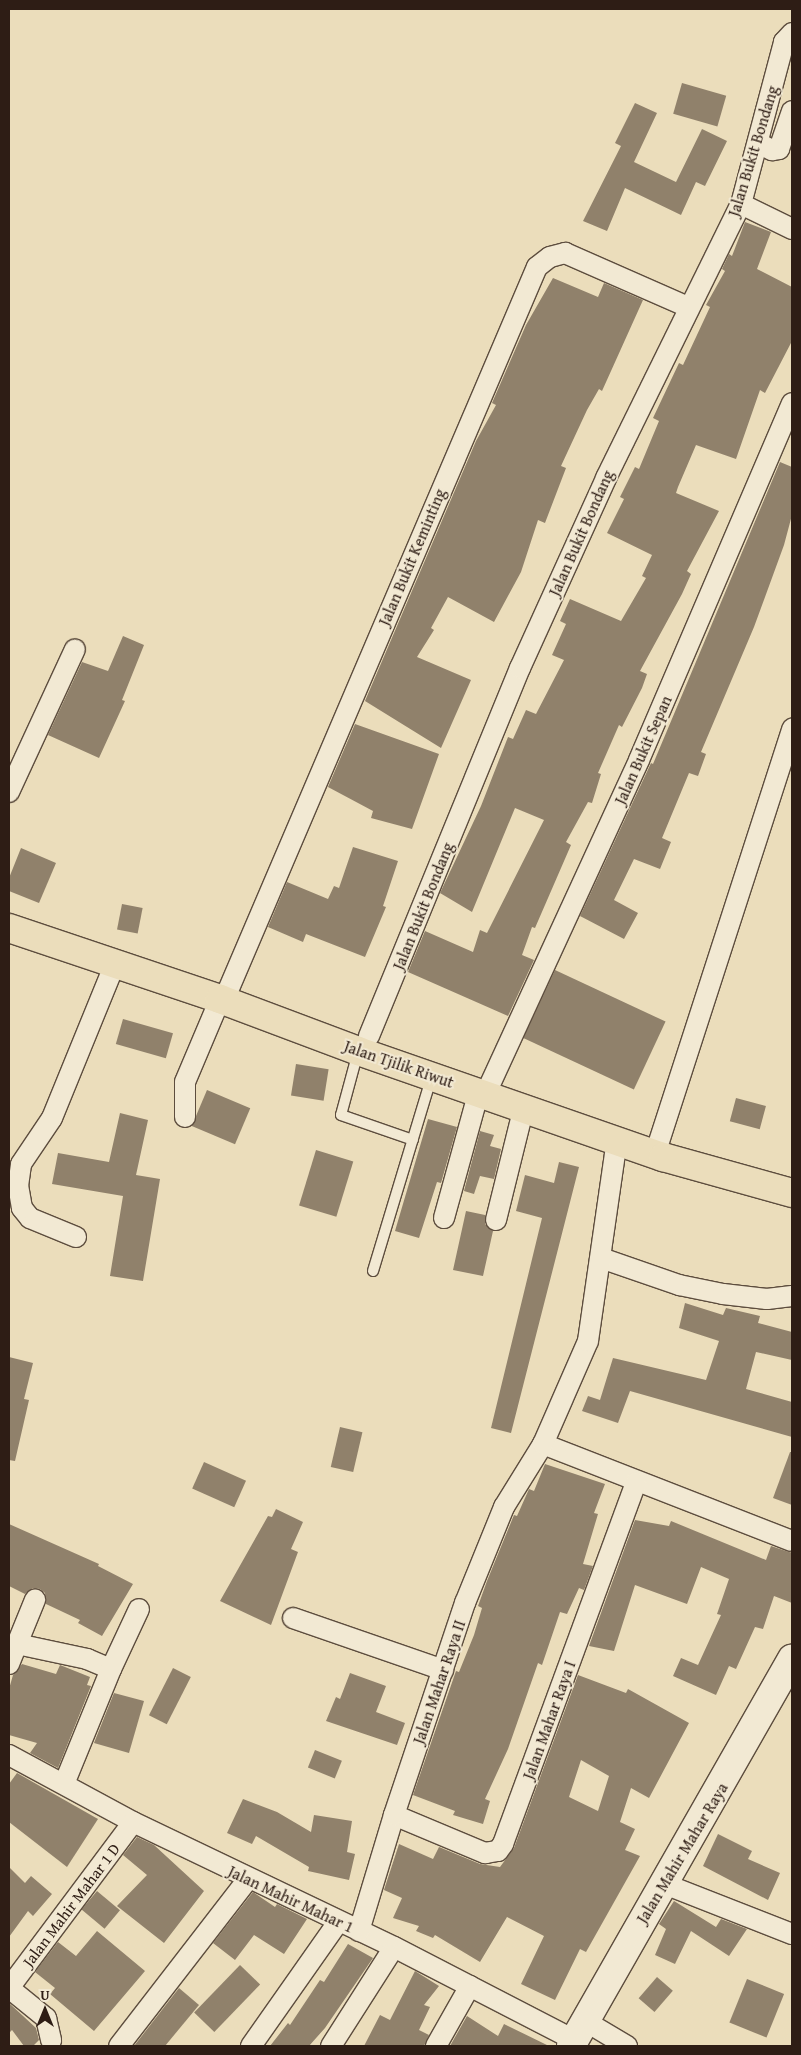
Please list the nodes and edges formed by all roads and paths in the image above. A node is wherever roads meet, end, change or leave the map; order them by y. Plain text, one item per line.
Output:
1 (792, 33) edge
2 (792, 111) edge
3 (758, 143) junction
4 (740, 204) junction
5 (792, 229) edge
6 (688, 307) junction
7 (792, 403) edge
8 (75, 649) dead end
9 (792, 729) edge
10 (9, 792) edge
11 (9, 928) edge
12 (115, 964) junction
13 (222, 1000) junction
14 (364, 1044) junction
15 (432, 1075) junction
16 (483, 1092) junction
17 (524, 1107) junction
18 (185, 1117) dead end
19 (413, 1140) junction
20 (617, 1140) junction
21 (655, 1154) junction
22 (792, 1193) edge
23 (444, 1218) dead end
24 (496, 1220) dead end
25 (76, 1237) dead end
26 (601, 1258) junction
27 (373, 1271) dead end
28 (792, 1296) edge
29 (543, 1444) junction
30 (636, 1483) junction
31 (792, 1542) edge
32 (35, 1600) dead end
33 (139, 1609) dead end
34 (293, 1618) dead end
35 (17, 1644) junction
36 (792, 1659) edge
37 (9, 1664) edge
38 (111, 1669) junction
39 (442, 1670) junction
40 (9, 1755) edge
41 (64, 1784) junction
42 (394, 1814) junction
43 (133, 1822) junction
44 (248, 1879) junction
45 (662, 1883) junction
46 (338, 1922) junction
47 (359, 1931) junction
48 (792, 1934) edge
49 (394, 1946) junction
50 (470, 1986) junction
51 (9, 1988) edge
52 (577, 2035) edge
53 (51, 2040) dead end
54 (118, 2046) edge
55 (250, 2046) edge
56 (331, 2046) edge
57 (436, 2046) edge
58 (627, 2046) edge

1 - 3 street, Jalan Bukit Bondang
2 - 3 street
3 - 4 street, Jalan Bukit Bondang
4 - 5 street
4 - 6 street, Jalan Bukit Bondang
6 - 13 street, Jalan Bukit Keminting
6 - 14 street, Jalan Bukit Bondang
7 - 16 street, Jalan Bukit Sepan
8 - 10 street
9 - 21 street
11 - 12 highway, Jalan Tjilik Riwut
12 - 13 highway, Jalan Tjilik Riwut
12 - 25 street
13 - 14 highway, Jalan Tjilik Riwut
13 - 18 street, Jalan Bukit Keminting
14 - 15 highway, Jalan Tjilik Riwut
14 - 19 lane
15 - 16 highway, Jalan Tjilik Riwut
15 - 19 lane
16 - 17 highway, Jalan Tjilik Riwut
16 - 23 street, Jalan Bukit Sepan
17 - 20 highway, Jalan Tjilik Riwut
17 - 24 street
19 - 27 lane
20 - 21 highway, Jalan Tjilik Riwut
20 - 26 street, Jalan Mahar Raya II
21 - 22 highway, Jalan Tjilik Riwut
26 - 28 street
26 - 29 street, Jalan Mahar Raya II
29 - 30 street
29 - 39 street, Jalan Mahar Raya II
30 - 31 street
30 - 42 street, Jalan Mahar Raya I
32 - 35 street
33 - 38 street
34 - 39 street
35 - 37 street
35 - 38 street
36 - 45 main road, Jalan Mahir Mahar Raya
38 - 41 street
39 - 42 street, Jalan Mahar Raya II
40 - 41 street, Jalan Mahir Mahar 1
41 - 43 street, Jalan Mahir Mahar 1
42 - 47 street, Jalan Mahar Raya II
43 - 44 street, Jalan Mahir Mahar 1
43 - 51 street, Jalan Mahir Mahar 1 D
44 - 46 street, Jalan Mahir Mahar 1
44 - 54 street
45 - 48 street
45 - 52 main road, Jalan Mahir Mahar Raya
46 - 47 street, Jalan Mahir Mahar 1
46 - 55 street
47 - 49 street, Jalan Mahir Mahar 1
49 - 50 street, Jalan Mahir Mahar 1
49 - 56 street
50 - 52 street, Jalan Mahir Mahar 1
50 - 57 street
51 - 53 street
52 - 58 street, Jalan Mahir Mahar 1

